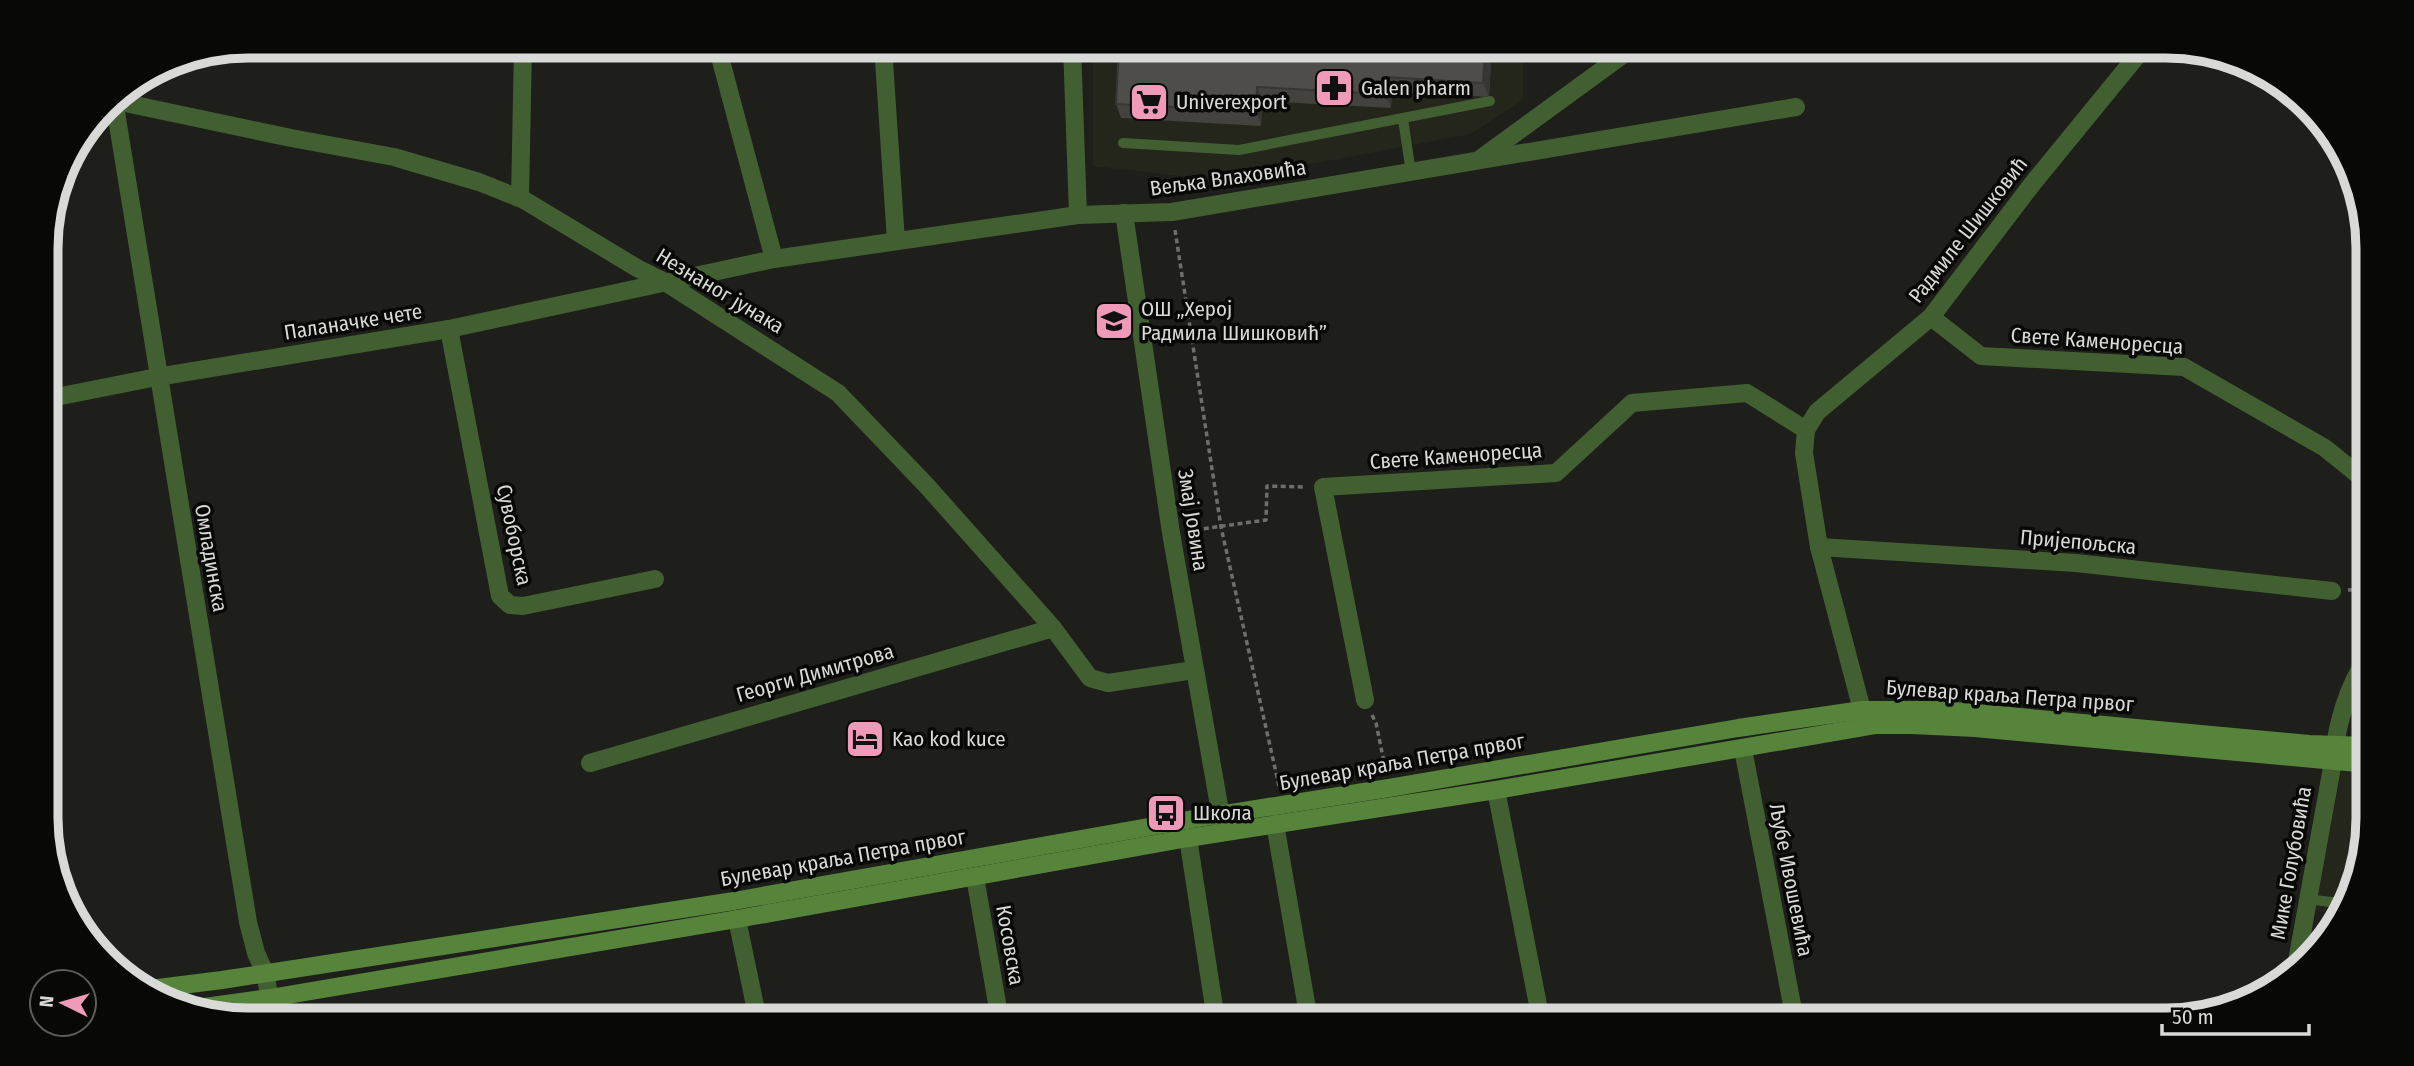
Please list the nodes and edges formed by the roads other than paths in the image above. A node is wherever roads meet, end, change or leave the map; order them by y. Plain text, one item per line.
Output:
1 (523, 58) edge
2 (720, 58) edge
3 (884, 58) edge
4 (1072, 58) edge
5 (1619, 58) edge
6 (2135, 58) edge
7 (1490, 101) dead end
8 (126, 103) edge
9 (1796, 107) dead end
10 (114, 112) edge
11 (1403, 119) junction
12 (1124, 143) dead end
13 (1476, 162) junction
14 (1411, 173) junction
15 (520, 198) junction
16 (1125, 213) junction
17 (1078, 215) junction
18 (896, 241) junction
19 (774, 259) junction
20 (665, 282) junction
21 (1931, 317) junction
22 (449, 329) junction
23 (157, 377) junction
24 (58, 398) edge
25 (1806, 430) junction
26 (2356, 473) edge
27 (1819, 547) junction
28 (655, 579) dead end
29 (2332, 592) dead end
30 (1053, 628) junction
31 (1194, 670) junction
32 (2356, 678) edge
33 (1365, 700) road end
34 (1862, 710) junction
35 (2356, 748) edge
36 (1743, 749) junction
37 (2334, 753) junction
38 (2356, 760) edge
39 (590, 763) dead end
40 (1496, 790) junction
41 (1222, 824) junction
42 (1275, 824) junction
43 (1188, 838) junction
44 (975, 877) junction
45 (2308, 899) junction
46 (2336, 903) edge
47 (737, 919) junction
48 (2298, 955) edge
49 (265, 973) junction
50 (162, 987) edge
51 (270, 998) junction
52 (215, 1006) edge
53 (272, 1008) edge
54 (756, 1008) edge
55 (998, 1008) edge
56 (1214, 1008) edge
57 (1307, 1008) edge
58 (1539, 1008) edge
59 (1793, 1008) edge

1 - 15 street
2 - 19 street
3 - 18 street
4 - 17 street
5 - 13 street
6 - 21 street, Радмиле Шишковић
7 - 11 lane
8 - 15 street, Незнаног јунака
9 - 13 street, Вељка Влаховића
10 - 23 street, Омладинска
11 - 12 lane
11 - 14 lane
13 - 14 street, Вељка Влаховића
14 - 16 street, Вељка Влаховића
15 - 20 street, Незнаног јунака
16 - 17 street, Вељка Влаховића
16 - 31 street, Змај Јовина
17 - 18 street, Вељка Влаховића
18 - 19 street, Вељка Влаховића
19 - 20 street, Вељка Влаховића
20 - 22 street, Паланачке чете
20 - 30 street, Незнаног јунака
21 - 25 street, Радмиле Шишковић
21 - 26 street, Свете Каменоресца
22 - 23 street, Паланачке чете
22 - 28 street, Сувоборска
23 - 24 street, Паланачке чете
23 - 49 street, Омладинска
25 - 27 street
25 - 33 street, Свете Каменоресца
27 - 29 street, Пријепољска
27 - 34 street
30 - 31 street, Незнаног јунака
30 - 39 street, Георги Димитрова
31 - 41 street, Змај Јовина
32 - 37 street, Мике Голубовића
34 - 37 main road, Булевар краља Петра првог
34 - 41 main road, Булевар краља Петра првог
35 - 37 main road
36 - 37 main road, Булевар краља Петра првог
36 - 40 main road, Булевар краља Петра првог
36 - 59 street, Љубе Ивошевића
37 - 38 main road
37 - 45 street, Мике Голубовића
40 - 42 main road, Булевар краља Петра првог
40 - 58 street
41 - 42 main road, Булевар краља Петра првог
41 - 43 main road, Булевар краља Петра првог
41 - 49 main road, Булевар краља Петра првог
42 - 57 street
43 - 44 main road, Булевар краља Петра првог
43 - 56 street
44 - 47 main road, Булевар краља Петра првог
44 - 55 street, Косовска
45 - 46 lane
45 - 48 street, Мике Голубовића
47 - 51 main road, Булевар краља Петра првог
47 - 54 street
49 - 50 main road, Булевар краља Петра првог
49 - 51 street, Омладинска
51 - 52 main road, Булевар краља Петра првог
51 - 53 street, Омладинска

